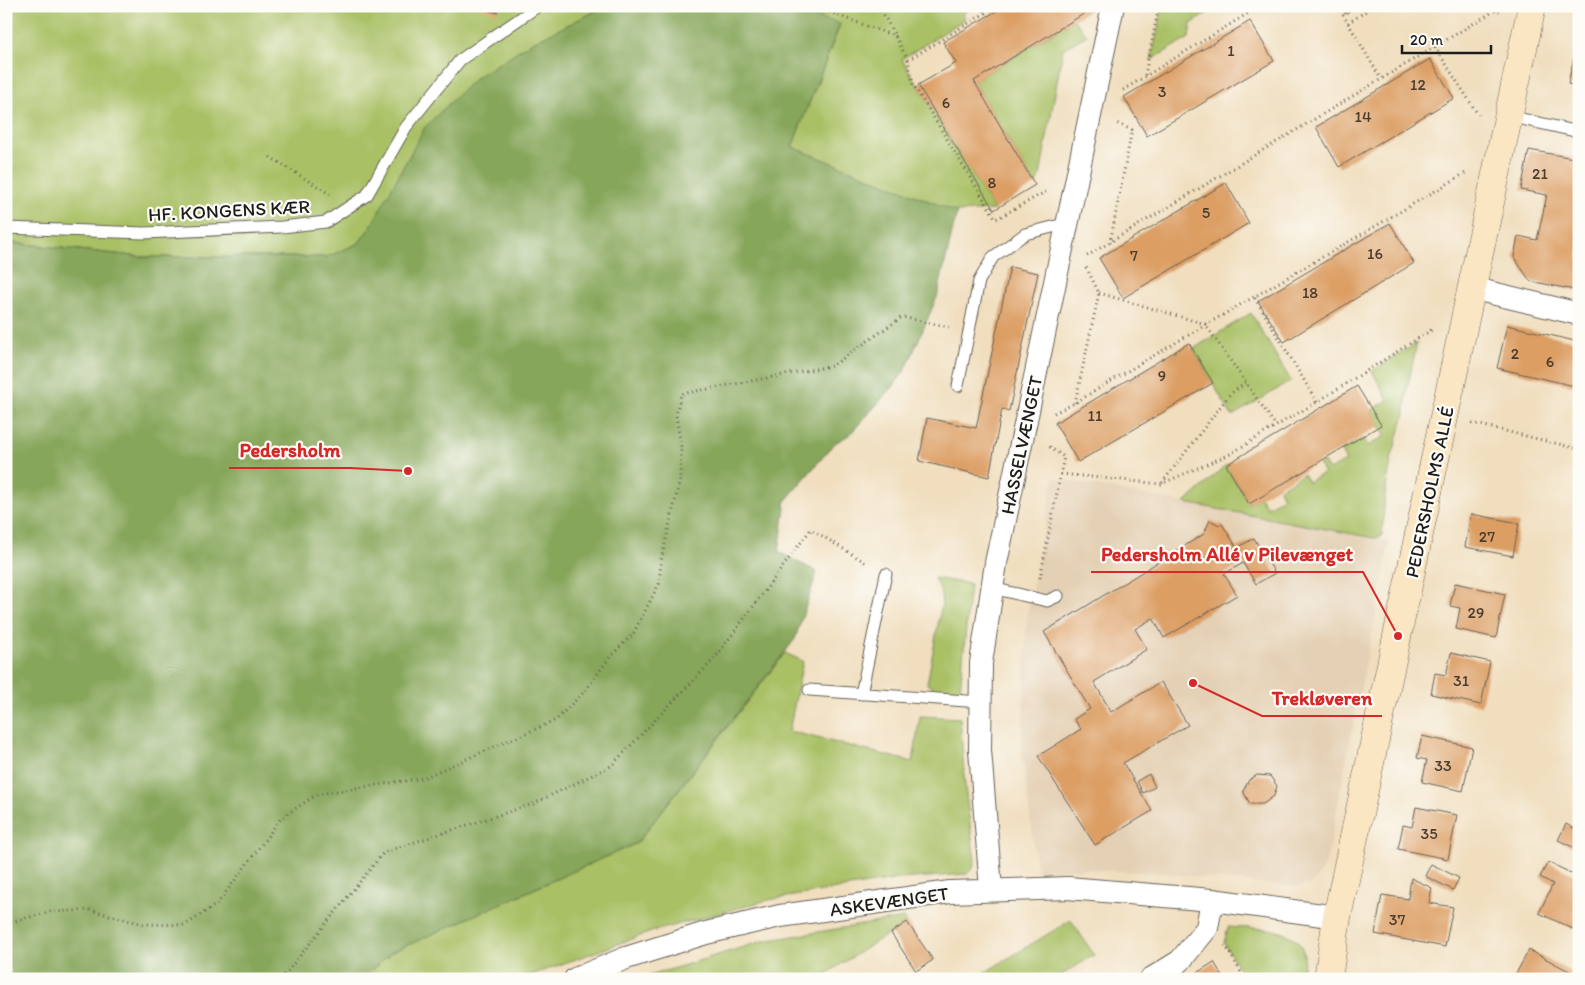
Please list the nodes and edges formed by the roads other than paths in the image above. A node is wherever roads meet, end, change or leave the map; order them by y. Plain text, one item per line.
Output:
1 (538, 6) edge
2 (1113, 6) edge
3 (1531, 12) edge
4 (1509, 116) junction
5 (1579, 132) edge
6 (1068, 223) junction
7 (6, 228) edge
8 (1469, 298) junction
9 (1579, 314) edge
10 (958, 386) dead end
11 (886, 574) road end
12 (992, 588) junction
13 (1058, 596) dead end
14 (809, 690) dead end
15 (861, 694) junction
16 (981, 702) junction
17 (991, 889) junction
18 (1212, 900) junction
19 (1337, 916) junction
20 (575, 979) edge
21 (1151, 979) edge
22 (1328, 979) edge

1 - 7 lane, HF. KONGENS KÆR
2 - 6 street, HASSELVÆNGET
3 - 4 street, PEDERSHOLMS ALLÉ
4 - 5 lane
4 - 8 street, PEDERSHOLMS ALLÉ
6 - 10 lane
6 - 12 street, HASSELVÆNGET
8 - 9 street
8 - 19 street, PEDERSHOLMS ALLÉ
11 - 15 lane
12 - 13 lane
12 - 16 street, HASSELVÆNGET
14 - 15 lane
15 - 16 lane
16 - 17 street, HASSELVÆNGET
17 - 18 street, ASKEVÆNGET
17 - 20 street, ASKEVÆNGET
18 - 19 street, ASKEVÆNGET
18 - 21 street
19 - 22 street, PEDERSHOLMS ALLÉ

